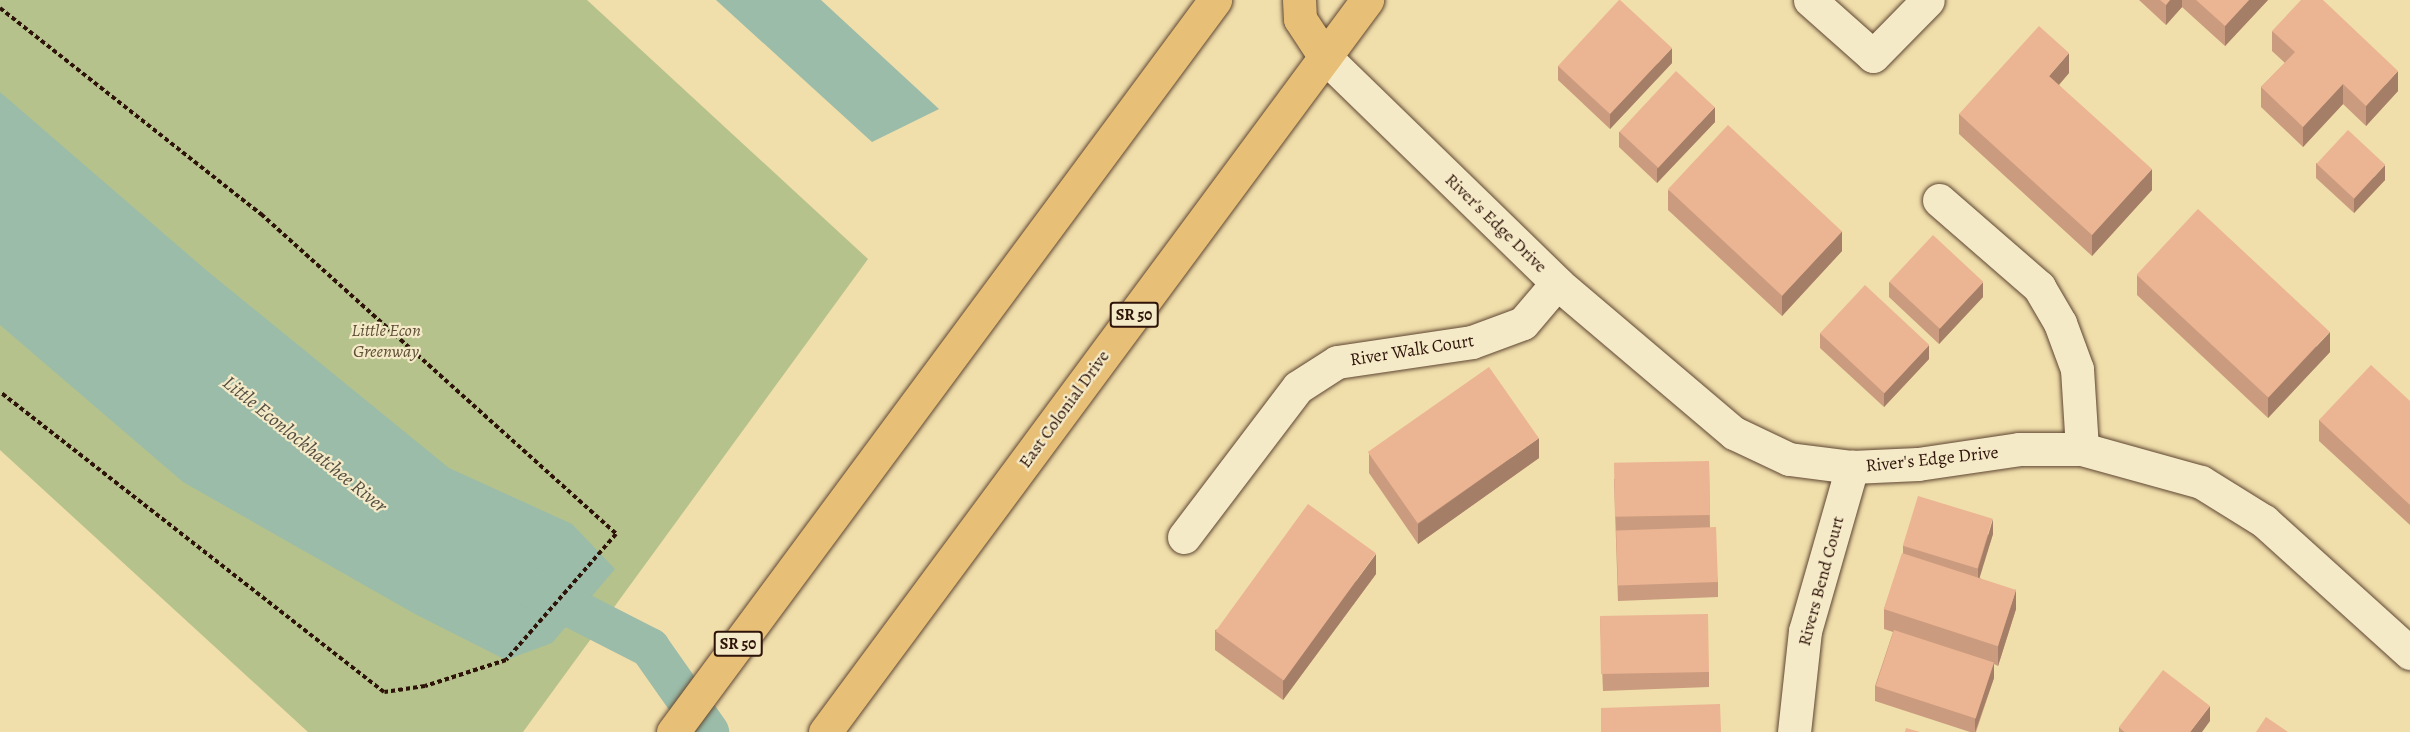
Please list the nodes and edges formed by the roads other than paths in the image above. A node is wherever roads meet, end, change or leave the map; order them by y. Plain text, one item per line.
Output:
1 (1215, 0) edge
2 (1299, 0) edge
3 (1367, 0) edge
4 (1810, 0) edge
5 (1928, 0) edge
6 (1325, 57) junction
7 (1939, 200) dead end
8 (1557, 283) junction
9 (2082, 449) junction
10 (1852, 467) junction
11 (1184, 537) dead end
12 (2410, 653) edge
13 (673, 732) edge
14 (825, 732) edge
15 (1794, 732) edge

1 - 13 highway, SR 50
2 - 6 highway
3 - 6 highway, East Colonial Drive / SR 50
4 - 5 street
6 - 8 street, River's Edge Drive
6 - 14 highway, East Colonial Drive / SR 50
7 - 9 street
8 - 10 street, River's Edge Drive
8 - 11 street, River Walk Court
9 - 10 street, River's Edge Drive
9 - 12 street, River's Edge Drive
10 - 15 street, Rivers Bend Court

